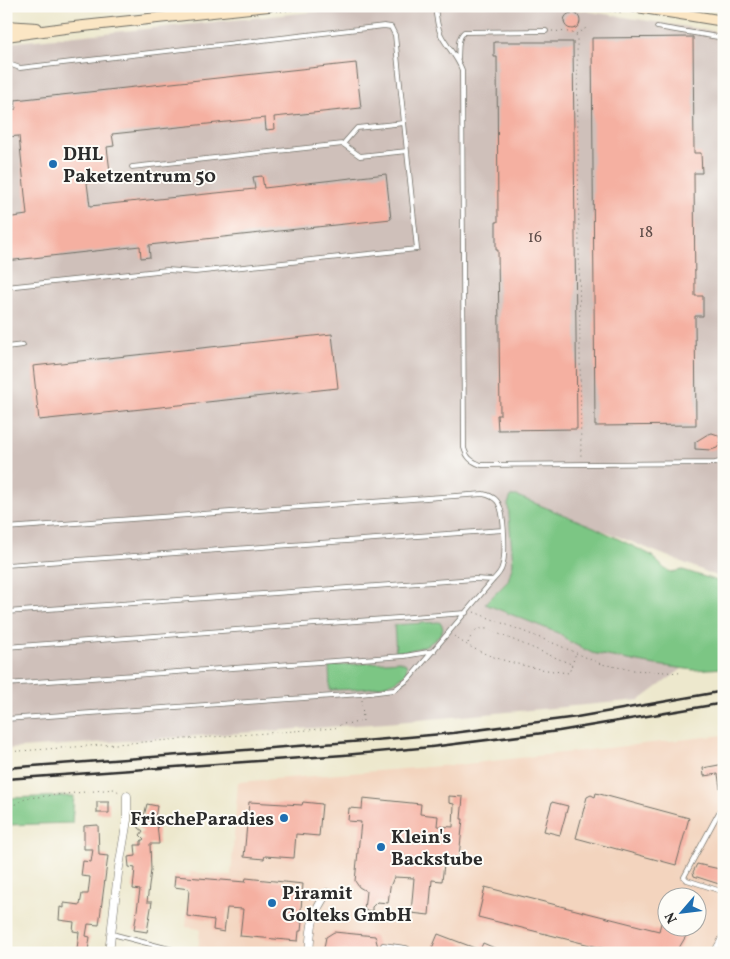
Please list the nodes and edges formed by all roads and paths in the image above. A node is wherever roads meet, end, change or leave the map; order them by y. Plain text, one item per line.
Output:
1 (269, 6) edge
2 (435, 6) edge
3 (631, 6) edge
4 (724, 21) edge
5 (6, 26) edge
6 (588, 27) dead end
7 (657, 27) dead end
8 (65, 28) junction
9 (546, 31) joint
10 (576, 34) junction
11 (6, 36) edge
12 (724, 38) edge
13 (458, 59) junction
14 (6, 64) edge
15 (404, 123) junction
16 (344, 144) junction
17 (407, 151) junction
18 (132, 167) dead end
19 (6, 286) edge
20 (23, 345) dead end
21 (6, 348) edge
22 (724, 460) edge
23 (581, 464) junction
24 (6, 528) edge
25 (503, 530) junction
26 (6, 565) edge
27 (494, 580) junction
28 (6, 612) edge
29 (467, 612) junction
30 (450, 632) junction
31 (468, 644) junction
32 (6, 648) edge
33 (434, 651) junction
34 (576, 653) junction
35 (572, 664) junction
36 (680, 673) dead end
37 (6, 684) edge
38 (361, 694) junction
39 (6, 719) edge
40 (6, 752) edge
41 (128, 796) joint
42 (724, 803) edge
43 (6, 809) edge
44 (724, 892) edge
45 (327, 893) dead end
46 (111, 934) junction
47 (724, 937) edge
48 (383, 945) dead end
49 (109, 953) edge
50 (184, 953) edge
51 (309, 953) edge
52 (408, 953) edge
53 (715, 953) edge

1 - 8 main road
2 - 13 lane
3 - 4 main road
5 - 8 main road
6 - 10 path
7 - 12 lane
8 - 11 main road
9 - 10 path
9 - 13 lane
10 - 23 path
13 - 23 lane
14 - 15 lane
15 - 16 lane
15 - 17 lane
16 - 17 lane
16 - 18 lane
17 - 19 lane
20 - 21 lane
22 - 23 lane
24 - 25 lane
25 - 26 lane
25 - 27 lane
27 - 28 lane
27 - 29 lane
29 - 30 lane
29 - 32 lane
29 - 34 path
30 - 31 path
30 - 33 lane
31 - 35 path
31 - 35 path
33 - 37 lane
33 - 38 lane
34 - 35 path
34 - 36 path
38 - 39 lane
38 - 40 path
41 - 43 path
41 - 46 street
42 - 44 lane
45 - 51 street
46 - 49 street
46 - 50 lane
47 - 53 street
48 - 52 lane

